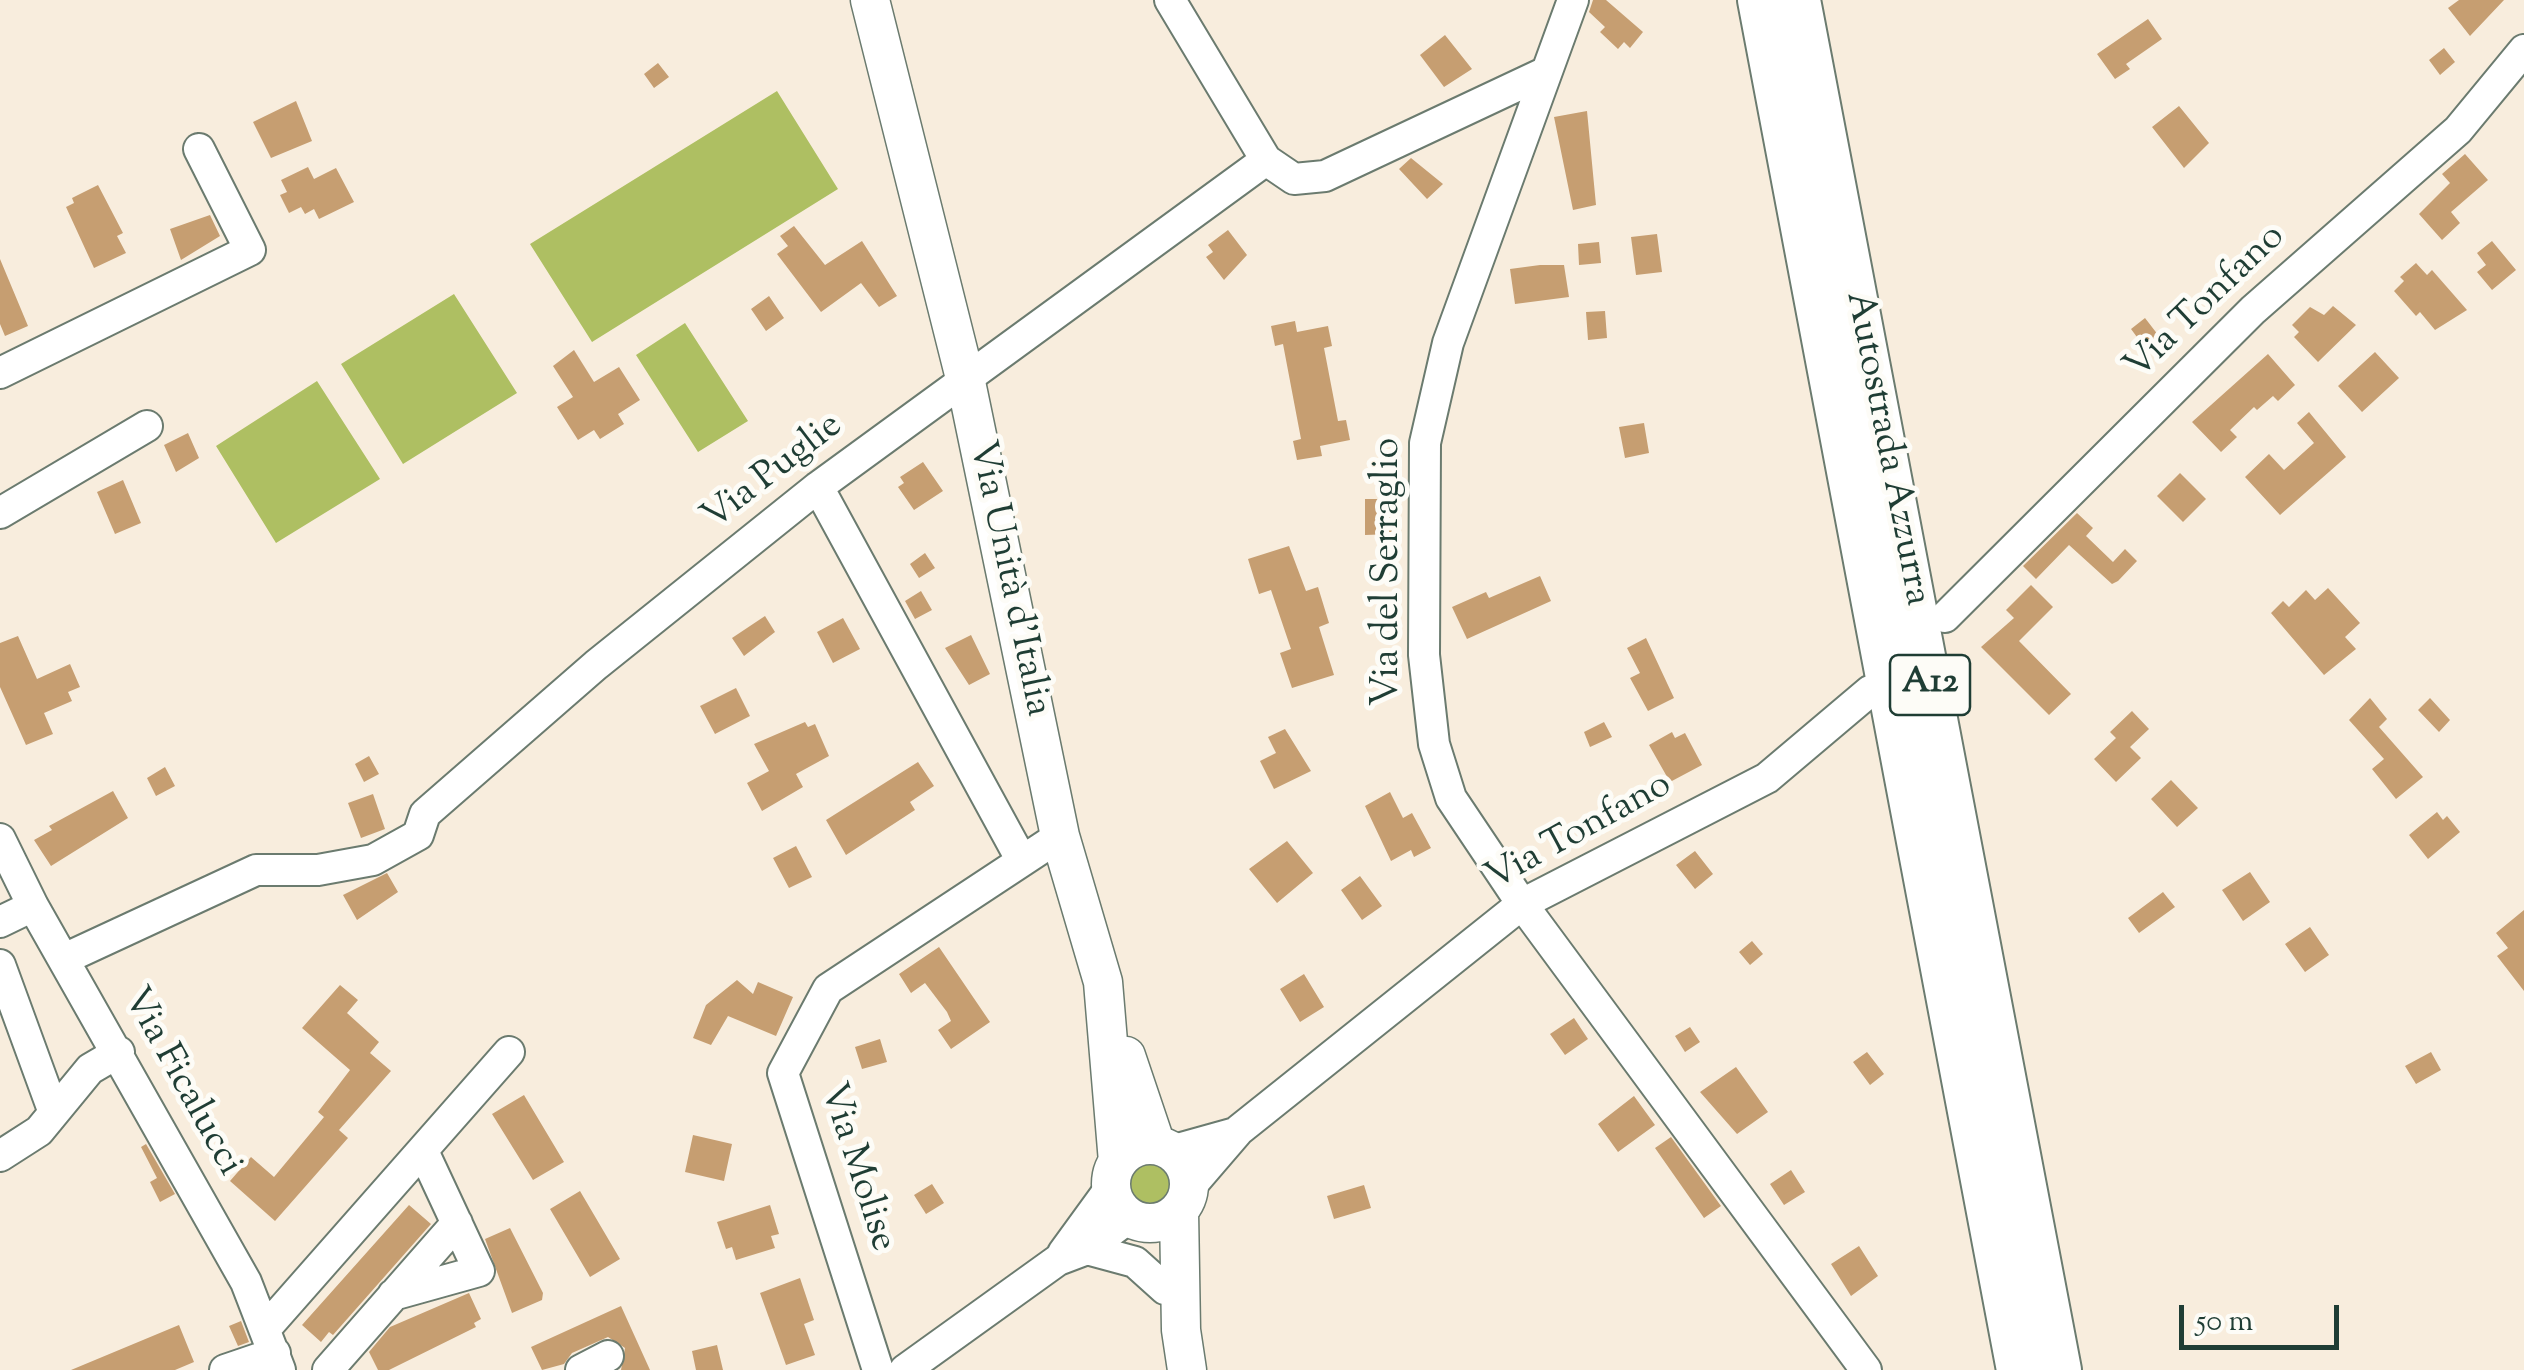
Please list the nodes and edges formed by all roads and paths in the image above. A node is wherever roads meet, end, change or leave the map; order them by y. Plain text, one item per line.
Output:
1 (870, 0) edge
2 (1170, 0) edge
3 (1572, 0) edge
4 (1759, 0) edge
5 (1799, 0) edge
6 (2524, 50) edge
7 (1542, 74) junction
8 (199, 149) dead end
9 (1266, 160) junction
10 (0, 373) edge
11 (966, 382) junction
12 (146, 426) dead end
13 (818, 487) junction
14 (0, 513) edge
15 (1945, 616) dead end
16 (1870, 691) dead end
17 (1060, 836) junction
18 (0, 839) edge
19 (1022, 861) junction
20 (1522, 904) junction
21 (33, 906) junction
22 (0, 922) edge
23 (64, 959) junction
24 (0, 965) edge
25 (1103, 982) junction
26 (119, 1052) junction
27 (509, 1052) dead end
28 (54, 1110) junction
29 (1239, 1130) junction
30 (1164, 1148) junction
31 (423, 1152) junction
32 (0, 1156) edge
33 (1125, 1197) junction
34 (1184, 1199) junction
35 (457, 1222) junction
36 (1073, 1255) junction
37 (1164, 1288) junction
38 (393, 1296) junction
39 (1181, 1330) junction
40 (273, 1350) edge
41 (225, 1370) edge
42 (328, 1370) edge
43 (878, 1370) edge
44 (905, 1370) edge
45 (1187, 1370) edge
46 (1866, 1370) edge
47 (2018, 1370) edge
48 (2060, 1370) edge

1 - 11 main road, Via Unità d'Italia
2 - 9 street
3 - 7 street, Via del Serraglio
4 - 47 highway, Autostrada Azzurra / A12
5 - 48 highway, Autostrada Azzurra / A12
6 - 15 street, Via Tonfano
7 - 9 street
7 - 20 street, Via del Serraglio
8 - 10 street
9 - 11 street, Via Puglie
11 - 13 street, Via Puglie
11 - 17 main road, Via Unità d'Italia
12 - 14 street
13 - 19 street
13 - 23 street, Via Puglie
16 - 20 street, Via Tonfano
17 - 19 street, Via Molise
17 - 25 main road, Via Unità d'Italia
18 - 21 street, Via Ficalucci
19 - 43 street, Via Molise
20 - 29 street, Via Tonfano
20 - 46 street, Via del Serraglio
21 - 22 street
21 - 23 street, Via Ficalucci
23 - 26 street, Via Ficalucci
24 - 28 street
25 - 30 main road
25 - 33 main road, Via Unità d'Italia
26 - 28 street
26 - 40 street, Via Ficalucci
27 - 31 street
28 - 32 street
29 - 30 street
29 - 34 street
30 - 33 main road
30 - 34 main road
31 - 35 street
31 - 40 street
33 - 34 main road
33 - 36 street
33 - 37 main road, Via Unità d'Italia
34 - 39 main road
35 - 38 street
35 - 38 street
36 - 37 street
36 - 44 street
37 - 39 main road, Via Unità d'Italia
38 - 42 street
39 - 45 main road
40 - 41 street

